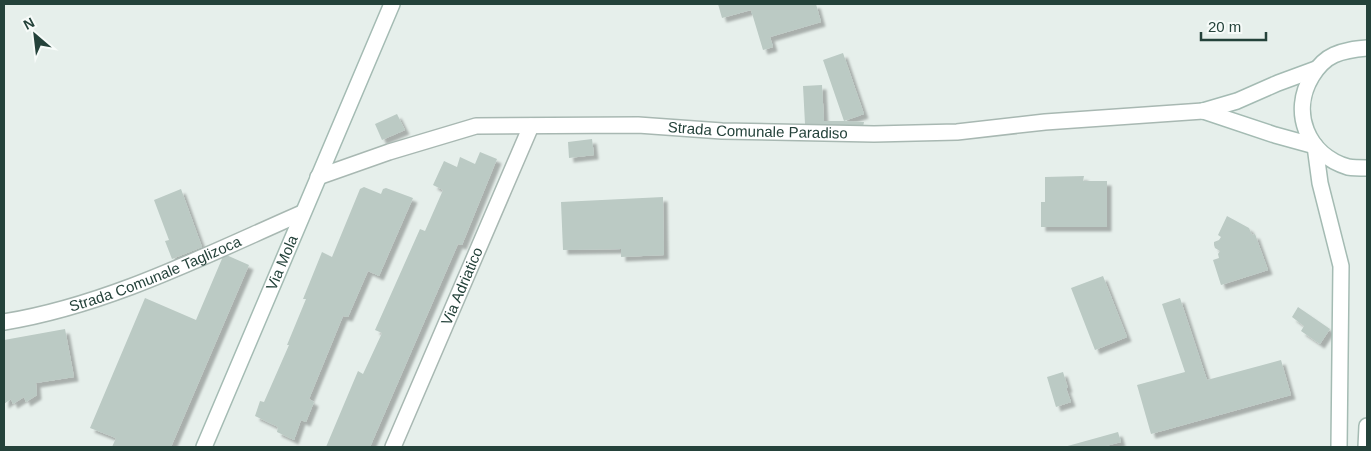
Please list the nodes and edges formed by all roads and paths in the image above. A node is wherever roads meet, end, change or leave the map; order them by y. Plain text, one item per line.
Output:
1 (392, 4) edge
2 (1367, 48) edge
3 (1316, 69) junction
4 (1203, 110) junction
5 (531, 126) junction
6 (1315, 146) junction
7 (1367, 168) edge
8 (318, 177) junction
9 (302, 213) junction
10 (4, 322) edge
11 (1367, 426) edge
12 (204, 447) edge
13 (393, 447) edge
14 (1339, 447) edge
15 (1366, 447) edge

1 - 8 street, Via Mola
2 - 3 street
3 - 4 street, Strada Comunale Paradiso
3 - 6 street
4 - 5 street, Strada Comunale Paradiso
4 - 6 street, Strada Comunale Paradiso
5 - 8 street, Strada Comunale Paradiso
5 - 13 street, Via Adriatico
6 - 7 street
6 - 14 street
8 - 9 street, Via Mola
9 - 10 street, Strada Comunale Taglizoca
9 - 12 street, Via Mola
11 - 15 street

